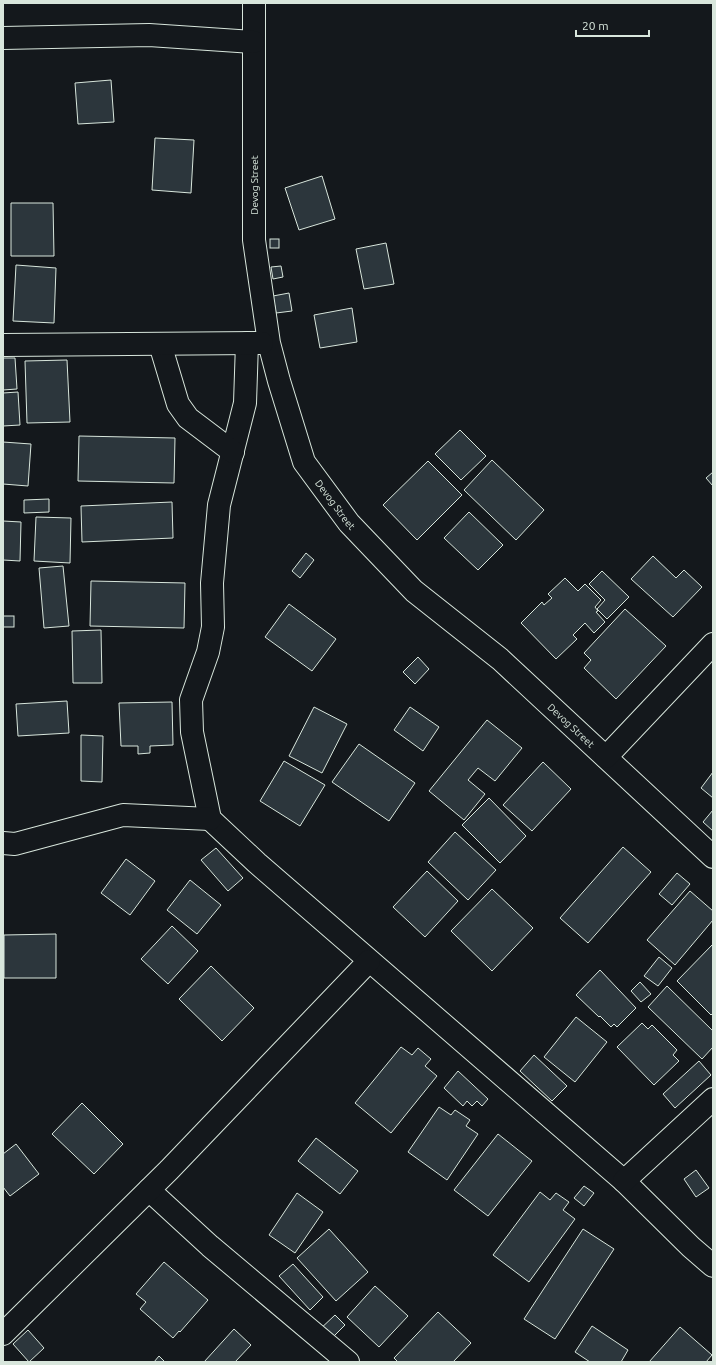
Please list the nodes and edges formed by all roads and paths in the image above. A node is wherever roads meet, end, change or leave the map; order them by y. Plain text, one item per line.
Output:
1 (254, 3) edge
2 (3, 38) edge
3 (254, 42) junction
4 (247, 343) junction
5 (269, 343) junction
6 (160, 344) junction
7 (3, 345) edge
8 (233, 452) junction
9 (713, 644) edge
10 (606, 757) junction
11 (210, 819) junction
12 (3, 843) edge
13 (713, 857) edge
14 (369, 961) junction
15 (713, 1099) edge
16 (624, 1181) junction
17 (148, 1190) junction
18 (713, 1266) edge
19 (3, 1334) edge
20 (348, 1362) edge

1 - 3 street, Devog Street
2 - 3 street
3 - 5 street, Devog Street
4 - 5 street
4 - 6 street
4 - 8 street
5 - 10 street, Devog Street
6 - 7 street
6 - 8 street
8 - 11 street
9 - 10 street
10 - 13 street, Devog Street
11 - 12 street
11 - 14 street
14 - 16 street
14 - 17 street
15 - 16 street
16 - 18 street
17 - 19 street
17 - 20 street

